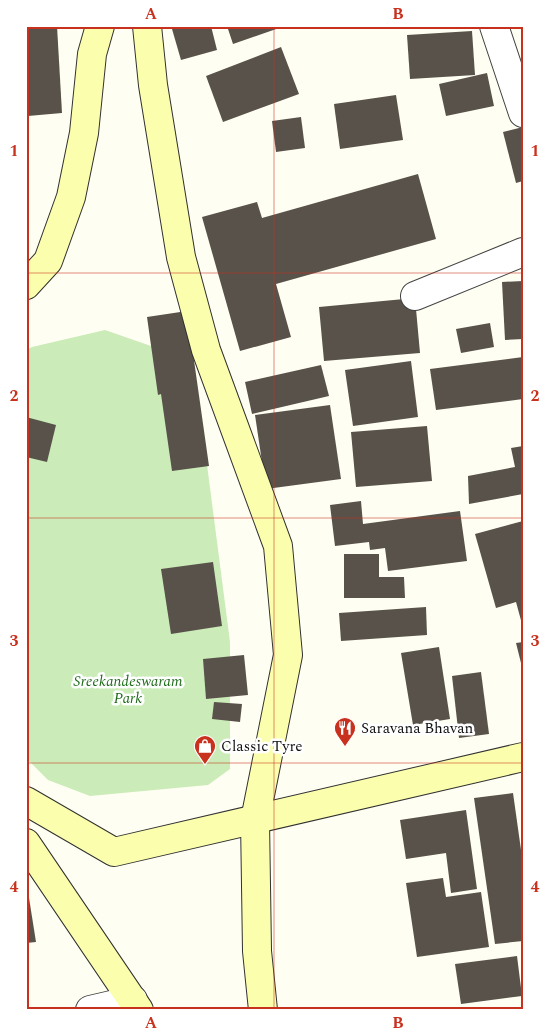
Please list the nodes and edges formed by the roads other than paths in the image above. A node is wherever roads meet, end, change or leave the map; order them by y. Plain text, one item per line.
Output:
1 (100, 26) edge
2 (147, 26) edge
3 (494, 26) edge
4 (523, 114) edge
5 (523, 252) edge
6 (26, 285) edge
7 (415, 296) dead end
8 (523, 757) edge
9 (26, 801) edge
10 (255, 820) junction
11 (26, 843) edge
12 (136, 1005) edge
13 (90, 1010) edge
14 (263, 1010) edge

1 - 6 street
2 - 10 street
3 - 4 street
5 - 7 street
8 - 10 street
9 - 10 street
10 - 14 street
11 - 12 street
12 - 13 street

